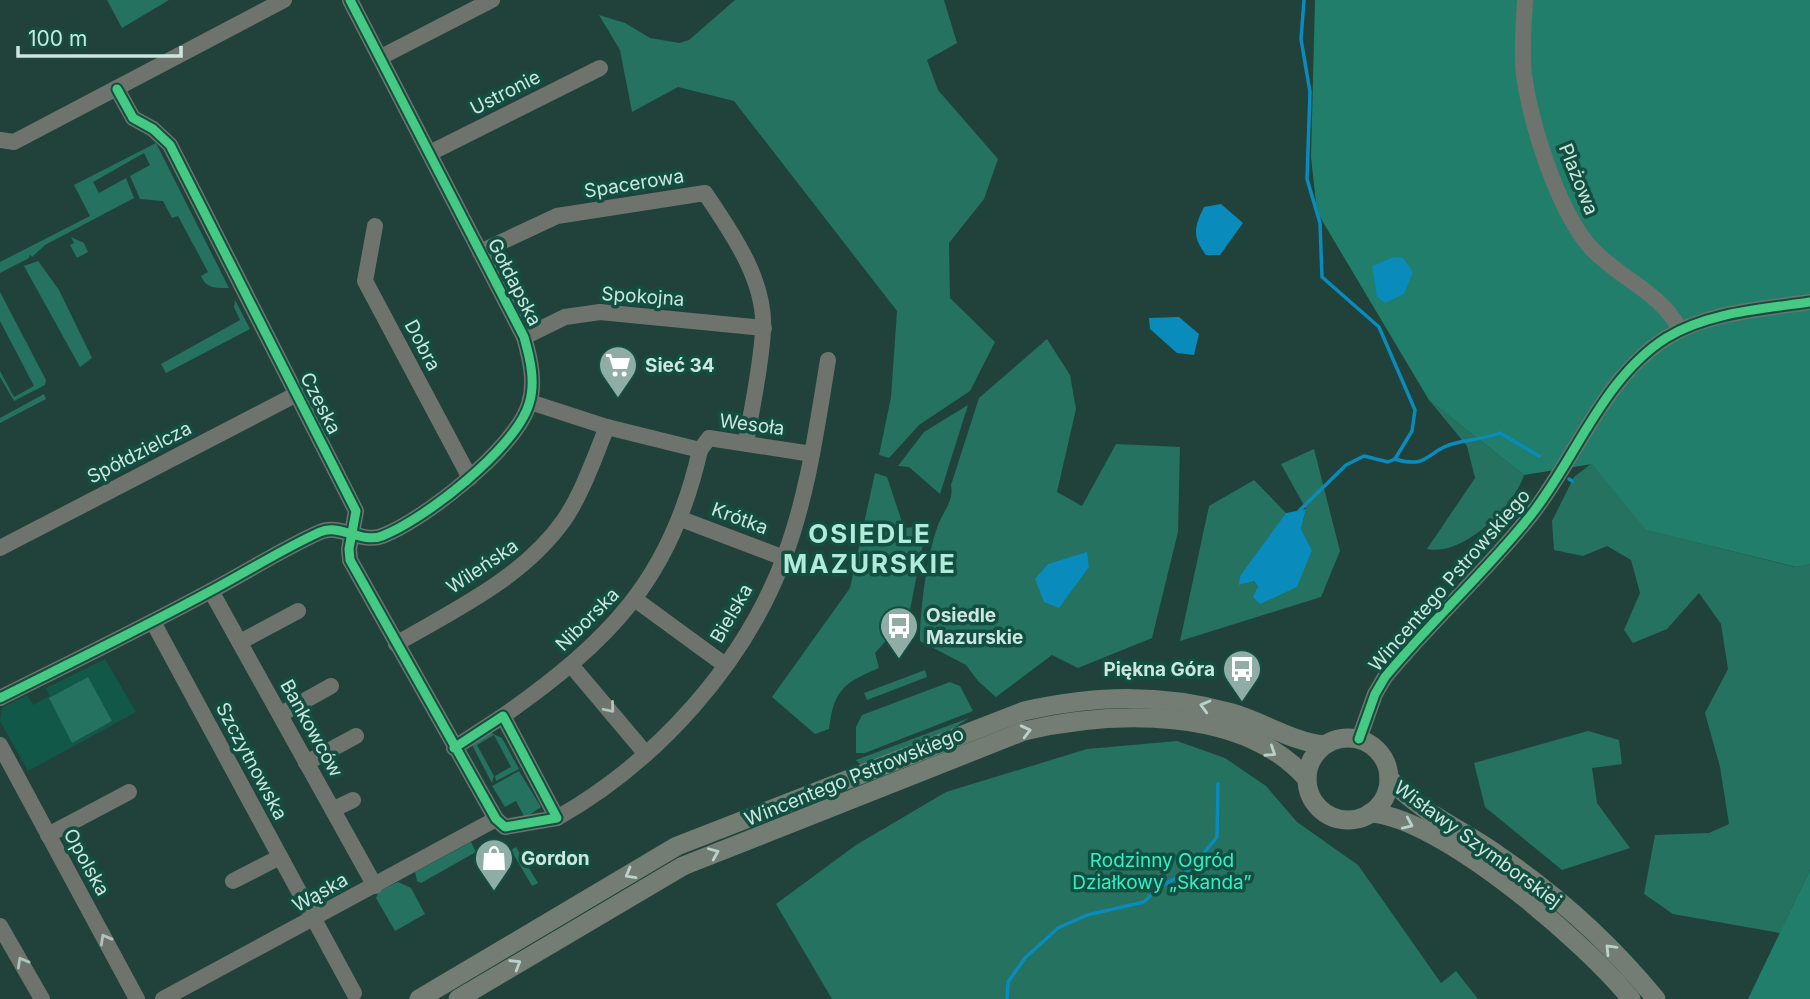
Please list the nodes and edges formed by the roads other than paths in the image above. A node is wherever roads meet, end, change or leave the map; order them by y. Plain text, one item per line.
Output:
1 (284, 0) edge
2 (350, 0) edge
3 (492, 0) edge
4 (1525, 0) edge
5 (381, 57) junction
6 (600, 68) dead end
7 (117, 89) junction
8 (0, 140) edge
9 (430, 153) junction
10 (375, 226) dead end
11 (480, 252) junction
12 (1810, 302) edge
13 (764, 328) junction
14 (1680, 330) junction
15 (524, 337) junction
16 (828, 360) dead end
17 (297, 394) junction
18 (530, 402) junction
19 (607, 427) junction
20 (746, 443) junction
21 (700, 450) junction
22 (812, 454) junction
23 (470, 478) junction
24 (681, 519) junction
25 (351, 534) junction
26 (0, 548) edge
27 (784, 558) junction
28 (211, 591) junction
29 (636, 600) junction
30 (298, 611) dead end
31 (153, 622) junction
32 (240, 642) junction
33 (396, 644) junction
34 (725, 664) junction
35 (571, 665) junction
36 (331, 686) dead end
37 (0, 698) edge
38 (281, 714) junction
39 (503, 716) junction
40 (356, 736) dead end
41 (1359, 739) junction
42 (0, 745) edge
43 (1324, 745) junction
44 (454, 748) junction
45 (646, 754) junction
46 (306, 763) junction
47 (1389, 778) junction
48 (1307, 779) junction
49 (129, 792) dead end
50 (353, 800) dead end
51 (334, 809) junction
52 (1370, 813) junction
53 (557, 818) junction
54 (496, 819) junction
55 (48, 835) junction
56 (280, 857) junction
57 (233, 881) dead end
58 (375, 886) junction
59 (597, 904) junction
60 (313, 920) junction
61 (0, 926) edge
62 (354, 993) dead end
63 (43, 999) edge
64 (137, 999) edge
65 (163, 999) edge
66 (419, 999) edge
67 (458, 999) edge
68 (1631, 999) edge
69 (1656, 999) edge

1 - 7 street
2 - 5 street, Gołdapska
3 - 5 street
4 - 14 street, Plażowa
5 - 9 street, Gołdapska
6 - 9 street, Ustronie
7 - 8 street
7 - 17 street, Czeska
9 - 11 street, Gołdapska
10 - 23 street, Dobra
11 - 13 street, Spacerowa
11 - 15 street, Gołdapska
12 - 14 street, Wincentego Pstrowskiego
13 - 15 street, Spokojna
13 - 20 street, Spacerowa
14 - 41 street, Wincentego Pstrowskiego
15 - 18 street, Gołdapska
16 - 22 street, Bielska
17 - 25 street, Czeska
17 - 26 street, Spółdzielcza
18 - 19 street, Wesoła
18 - 23 street, Gołdapska
19 - 21 street, Wesoła
19 - 33 street, Wileńska
20 - 21 street, Wesoła
20 - 22 street, Wesoła
21 - 24 street, Niborska
22 - 27 street, Bielska
23 - 25 street, Gołdapska
24 - 27 street, Krótka
24 - 29 street, Niborska
25 - 28 street, Gołdapska
25 - 33 street, Czeska
27 - 34 street, Bielska
28 - 31 street, Gołdapska
28 - 32 street, Bankowców
29 - 34 street
29 - 35 street, Niborska
30 - 32 street
31 - 37 street, Gołdapska
31 - 56 street, Szczytnowska
32 - 38 street, Bankowców
33 - 44 street, Czeska
34 - 45 street, Bielska
35 - 39 street, Niborska
35 -> 45 street
36 - 38 street
38 - 46 street, Bankowców
39 - 44 street, Niborska
39 - 53 street
40 - 46 street
41 - 43 main road
41 - 47 main road
42 - 55 street, Opolska
43 - 48 main road
43 -> 59 main road, Wincentego Pstrowskiego
44 - 54 street, Czeska
45 - 53 street, Bielska
46 - 51 street, Bankowców
47 - 52 main road
69 -> 47 main road, Wisławy Szymborskiej
48 - 52 main road
59 -> 48 main road, Wincentego Pstrowskiego
49 - 55 street
50 - 51 street
51 - 58 street, Bankowców
52 -> 68 main road, Wisławy Szymborskiej
53 - 54 street
54 - 58 street, Wąska
64 -> 55 street, Opolska
56 - 57 street
56 - 60 street, Szczytnowska
58 - 60 street, Wąska
59 - 66 main road, Wincentego Pstrowskiego
67 -> 59 main road, Wincentego Pstrowskiego
60 - 62 street, Szczytnowska
60 - 65 street, Wąska
63 -> 61 street

